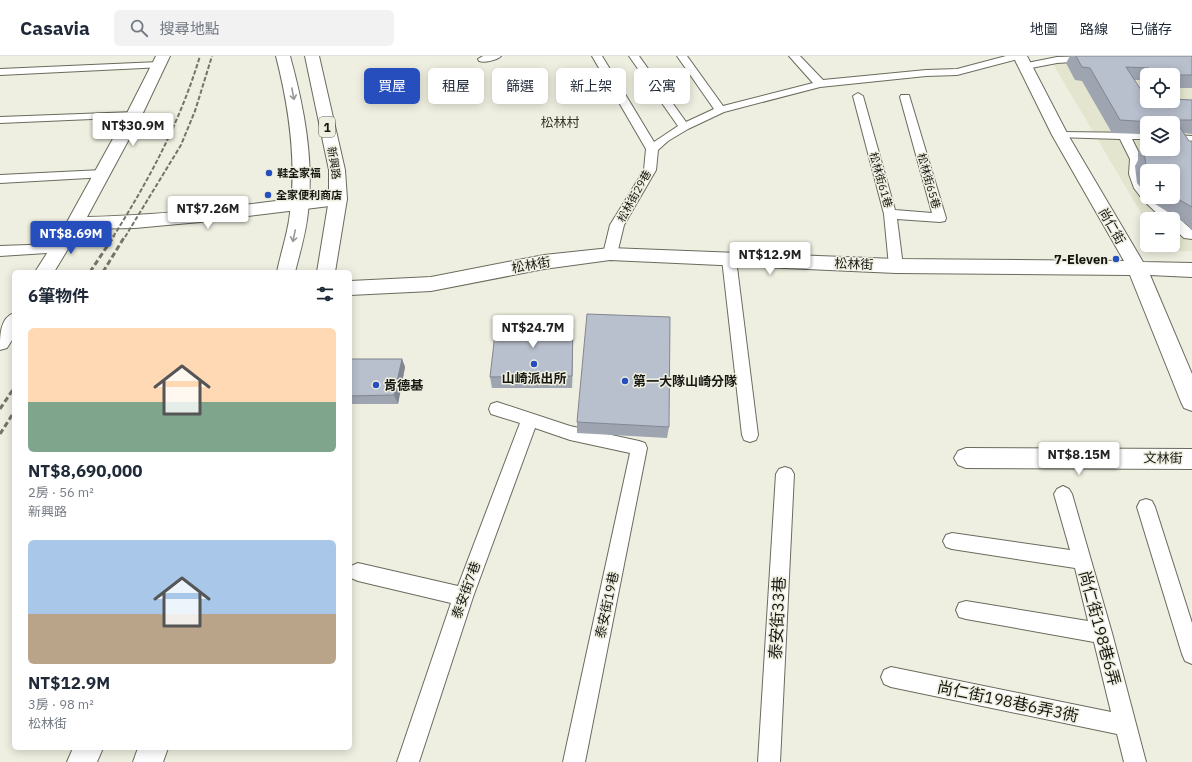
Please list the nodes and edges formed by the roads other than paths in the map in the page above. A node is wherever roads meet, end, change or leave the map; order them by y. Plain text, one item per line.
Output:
1 (283, 56) edge
2 (312, 56) edge
3 (496, 56) edge
4 (597, 56) edge
5 (634, 56) edge
6 (682, 56) edge
7 (794, 56) edge
8 (483, 58) dead end
9 (1100, 58) edge
10 (1022, 59) edge
11 (161, 60) edge
12 (0, 72) edge
13 (820, 84) junction
14 (858, 96) dead end
15 (905, 97) dead end
16 (720, 110) junction
17 (134, 115) junction
18 (0, 120) edge
19 (684, 127) junction
20 (1060, 135) junction
21 (1124, 135) junction
22 (1140, 136) edge
23 (1180, 138) edge
24 (1192, 139) edge
25 (652, 149) junction
26 (102, 174) junction
27 (0, 179) edge
28 (1140, 187) edge
29 (338, 199) junction
30 (300, 204) junction
31 (1155, 204) edge
32 (1163, 212) edge
33 (890, 214) junction
34 (75, 223) junction
35 (1180, 228) edge
36 (1192, 235) edge
37 (57, 249) junction
38 (0, 251) edge
39 (610, 254) junction
40 (729, 259) junction
41 (896, 266) junction
42 (1137, 268) junction
43 (45, 270) edge
44 (286, 270) edge
45 (326, 270) edge
46 (1192, 270) edge
47 (352, 288) edge
48 (12, 323) edge
49 (0, 342) edge
50 (1192, 402) edge
51 (497, 408) dead end
52 (530, 419) junction
53 (750, 435) dead end
54 (966, 458) dead end
55 (1192, 459) edge
56 (785, 474) dead end
57 (1062, 494) dead end
58 (1146, 507) dead end
59 (952, 541) dead end
60 (1082, 560) junction
61 (358, 572) dead end
62 (463, 598) junction
63 (966, 610) dead end
64 (1102, 633) junction
65 (1192, 654) edge
66 (891, 676) dead end
67 (1125, 725) junction
68 (87, 750) edge
69 (152, 750) edge
70 (82, 762) edge
71 (148, 762) edge
72 (408, 762) edge
73 (574, 762) edge
74 (769, 762) edge
75 (1134, 762) edge

1 -> 30 street
2 - 29 street, 新興路 / 1
3 - 8 lane
4 - 25 lane
5 - 19 lane
6 - 16 lane
7 - 13 lane
9 - 10 lane
10 - 13 lane
10 - 20 street, 尚仁街
11 - 12 lane
11 - 17 street
13 - 16 lane
14 - 33 lane, 松林街61巷
15 - 33 lane, 松林街65巷
16 - 19 lane
17 - 18 lane
17 - 26 street
19 - 25 lane
20 - 21 lane
20 - 42 street, 尚仁街
21 - 22 lane
21 - 28 lane
23 - 24 lane
25 - 39 lane, 松林街29巷
26 - 27 lane
26 - 34 street
29 - 30 street
29 - 45 street, 新興路 / 1
30 - 34 street
30 -> 44 street
31 - 32 lane
33 - 41 lane, 松林街61巷
34 - 37 street
35 - 36 lane
37 - 38 lane
37 - 43 street
39 - 40 street, 松林街
39 - 47 street, 松林街
40 - 41 street, 松林街
40 - 53 lane
41 - 42 street, 松林街
42 - 46 street, 松林街
42 - 50 street, 尚仁街
48 - 49 street
51 - 52 lane
52 - 62 lane, 泰安街7巷
52 - 73 lane, 泰安街19巷
54 - 55 street, 文林街
56 - 74 lane, 泰安街33巷
57 - 60 lane, 尚仁街198巷6弄
58 - 65 lane
59 - 60 lane
60 - 64 lane, 尚仁街198巷6弄
61 - 62 lane
62 - 72 lane, 泰安街7巷
63 - 64 lane
64 - 67 lane, 尚仁街198巷6弄
66 - 67 lane, 尚仁街198巷6弄3衖
67 - 75 lane, 尚仁街198巷6弄
68 - 70 street
69 - 71 street

